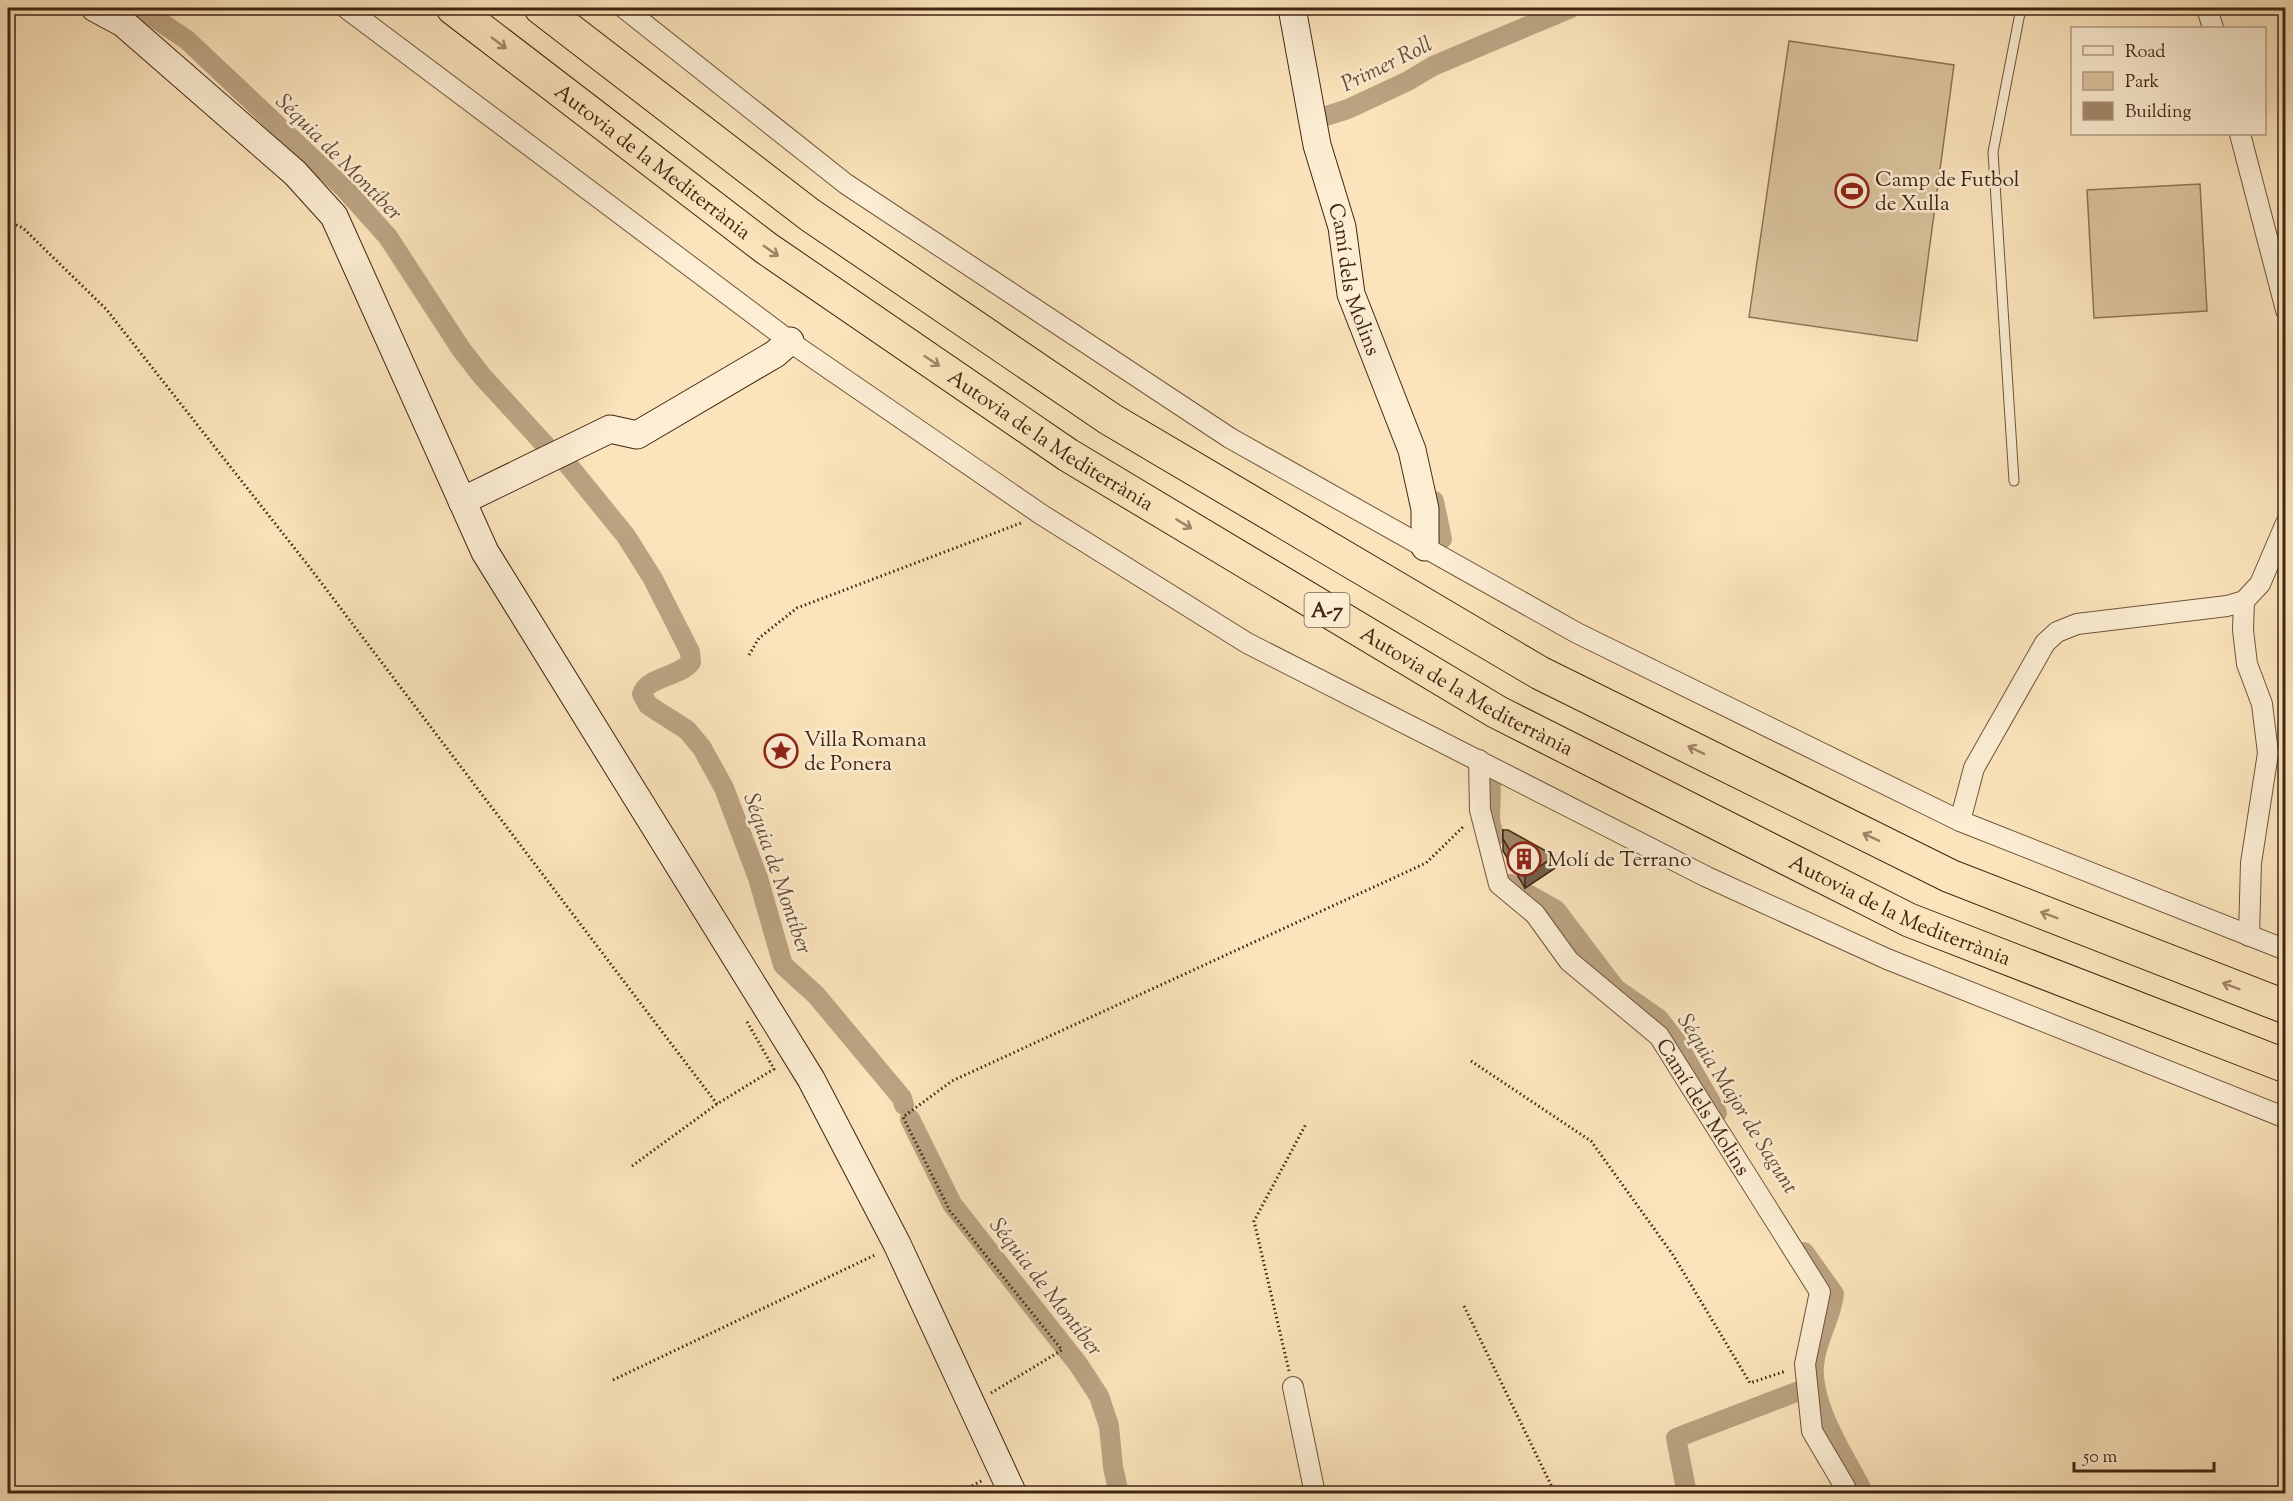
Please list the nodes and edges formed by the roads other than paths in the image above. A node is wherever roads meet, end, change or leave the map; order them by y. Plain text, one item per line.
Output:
1 (95, 8) edge
2 (345, 8) edge
3 (453, 8) edge
4 (541, 8) edge
5 (624, 8) edge
6 (1292, 8) edge
7 (2021, 8) edge
8 (2207, 8) edge
9 (2213, 27) edge
10 (2240, 135) edge
11 (2286, 310) edge
12 (790, 341) junction
13 (2014, 481) dead end
14 (462, 501) junction
15 (2286, 523) edge
16 (1425, 547) junction
17 (2244, 601) junction
18 (1479, 760) junction
19 (1960, 821) junction
20 (2249, 936) junction
21 (2286, 950) edge
22 (2286, 1007) edge
23 (2286, 1066) edge
24 (2286, 1118) edge
25 (1293, 1387) road end
26 (1009, 1482) edge
27 (1315, 1494) edge
28 (1846, 1494) edge

1 - 14 main road
2 - 12 street
3 -> 23 highway, Autovia de la Mediterrània / A-7
22 -> 4 highway, A-7
5 - 16 street
6 - 16 main road, Camí dels Molins
7 - 13 lane
8 - 9 street
10 - 11 street
12 - 14 main road
12 - 18 street
14 - 26 main road
15 - 17 street
16 - 19 street
17 - 19 street
17 - 20 street
18 - 24 street
18 - 28 street, Camí dels Molins
19 - 20 street
20 - 21 street
25 - 27 street

